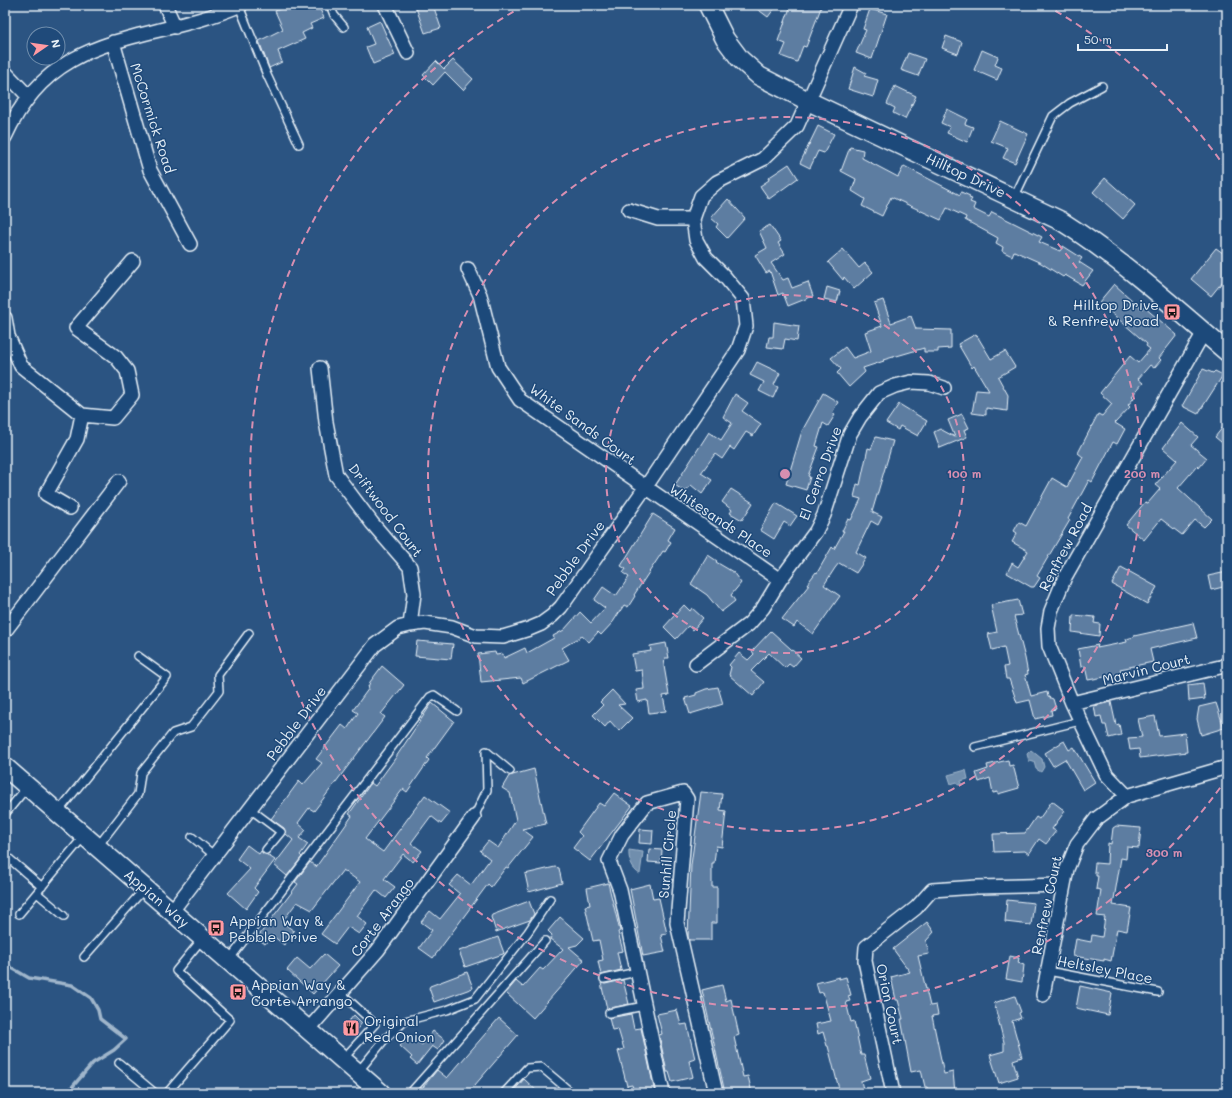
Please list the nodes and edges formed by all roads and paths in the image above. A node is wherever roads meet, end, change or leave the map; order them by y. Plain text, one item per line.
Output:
1 (165, 5) edge
2 (330, 5) edge
3 (385, 5) edge
4 (708, 5) edge
5 (851, 5) edge
6 (237, 6) edge
7 (175, 27) junction
8 (344, 27) dead end
9 (113, 42) junction
10 (408, 53) dead end
11 (5, 72) edge
12 (1102, 86) dead end
13 (28, 96) junction
14 (808, 102) junction
15 (5, 137) edge
16 (299, 144) dead end
17 (1014, 198) junction
18 (629, 210) dead end
19 (693, 219) junction
20 (190, 244) dead end
21 (133, 261) dead end
22 (468, 269) dead end
23 (5, 318) edge
24 (1204, 332) junction
25 (1227, 352) edge
26 (320, 368) dead end
27 (944, 388) dead end
28 (82, 415) junction
29 (118, 481) dead end
30 (645, 488) junction
31 (70, 508) dead end
32 (780, 580) junction
33 (410, 625) junction
34 (5, 631) edge
35 (249, 633) dead end
36 (138, 656) dead end
37 (696, 664) dead end
38 (1227, 664) edge
39 (1072, 703) junction
40 (457, 712) dead end
41 (1080, 721) junction
42 (975, 747) dead end
43 (5, 767) edge
44 (1227, 767) edge
45 (510, 770) dead end
46 (28, 786) junction
47 (1127, 796) junction
48 (250, 809) junction
49 (58, 812) junction
50 (5, 814) edge
51 (474, 817) joint
52 (192, 837) dead end
53 (91, 841) junction
54 (266, 850) dead end
55 (5, 855) edge
56 (215, 856) junction
57 (1064, 885) junction
58 (42, 887) junction
59 (145, 888) junction
60 (37, 893) junction
61 (550, 899) dead end
62 (172, 911) junction
63 (19, 914) dead end
64 (64, 916) dead end
65 (203, 938) junction
66 (544, 941) dead end
67 (84, 957) dead end
68 (229, 960) junction
69 (1048, 971) junction
70 (637, 972) junction
71 (604, 979) dead end
72 (1158, 992) dead end
73 (340, 993) junction
74 (1044, 995) dead end
75 (644, 1006) junction
76 (610, 1013) dead end
77 (308, 1030) junction
78 (343, 1060) junction
79 (119, 1063) dead end
80 (358, 1072) junction
81 (155, 1093) edge
82 (166, 1093) edge
83 (381, 1093) edge
84 (410, 1093) edge
85 (504, 1093) edge
86 (572, 1093) edge
87 (663, 1093) edge
88 (716, 1093) edge
89 (892, 1093) edge

1 - 7 street
2 - 8 lane
3 - 10 street
4 - 14 street, Hilltop Drive
5 - 14 street, Pebble Drive
6 - 7 street
6 - 16 lane
7 - 9 street
9 - 13 street
9 - 20 street, McCormick Road
11 - 13 street
12 - 17 lane
13 - 15 street
14 - 17 street, Hilltop Drive
14 - 19 street, Pebble Drive
17 - 24 street, Hilltop Drive
18 - 19 street
19 - 30 street, Pebble Drive
21 - 28 street
22 - 30 street, White Sands Court
23 - 28 street
24 - 25 street, Hilltop Drive
24 - 39 street, Renfrew Road
26 - 33 street, Driftwood Court
27 - 32 street, El Cerro Drive
28 - 31 street
29 - 34 street
30 - 32 street, Whitesands Place
30 - 33 street, Pebble Drive
32 - 37 street, El Cerro Drive
33 - 48 street, Pebble Drive
35 - 53 lane
36 - 49 lane
38 - 39 street, Marvin Court
39 - 41 street, Renfrew Road
40 - 68 lane
41 - 42 lane
41 - 47 street, Renfrew Road
43 - 46 street, Appian Way
44 - 47 street
45 - 51 lane
46 - 49 street, Appian Way
46 - 50 lane
47 - 57 street, Renfrew Court
48 - 54 lane
48 - 56 street, Pebble Drive
49 - 53 street, Appian Way
51 - 73 street, Corte Arango
52 - 56 lane
53 - 58 lane
53 - 59 street, Appian Way
55 - 58 lane
56 - 62 street, Pebble Drive
57 - 69 street, Renfrew Court
57 - 89 street, Orion Court
58 - 60 lane
59 - 62 street, Appian Way
59 - 67 lane
60 - 63 lane
60 - 64 lane
61 - 80 lane
62 - 65 street, Appian Way
65 - 68 street, Appian Way
65 - 82 lane
66 - 84 lane
68 - 77 street, Appian Way
69 - 72 lane, Heltsley Place
69 - 74 street, Renfrew Court
70 - 71 lane
70 - 75 street, Sunhill Circle
70 - 88 street, Sunhill Circle
73 - 77 street, Corte Arango
73 - 78 lane
75 - 76 lane
75 - 87 street, Sunhill Circle
77 - 78 street, Appian Way
78 - 80 street, Appian Way
79 - 81 lane
80 - 83 street, Appian Way
85 - 86 lane

